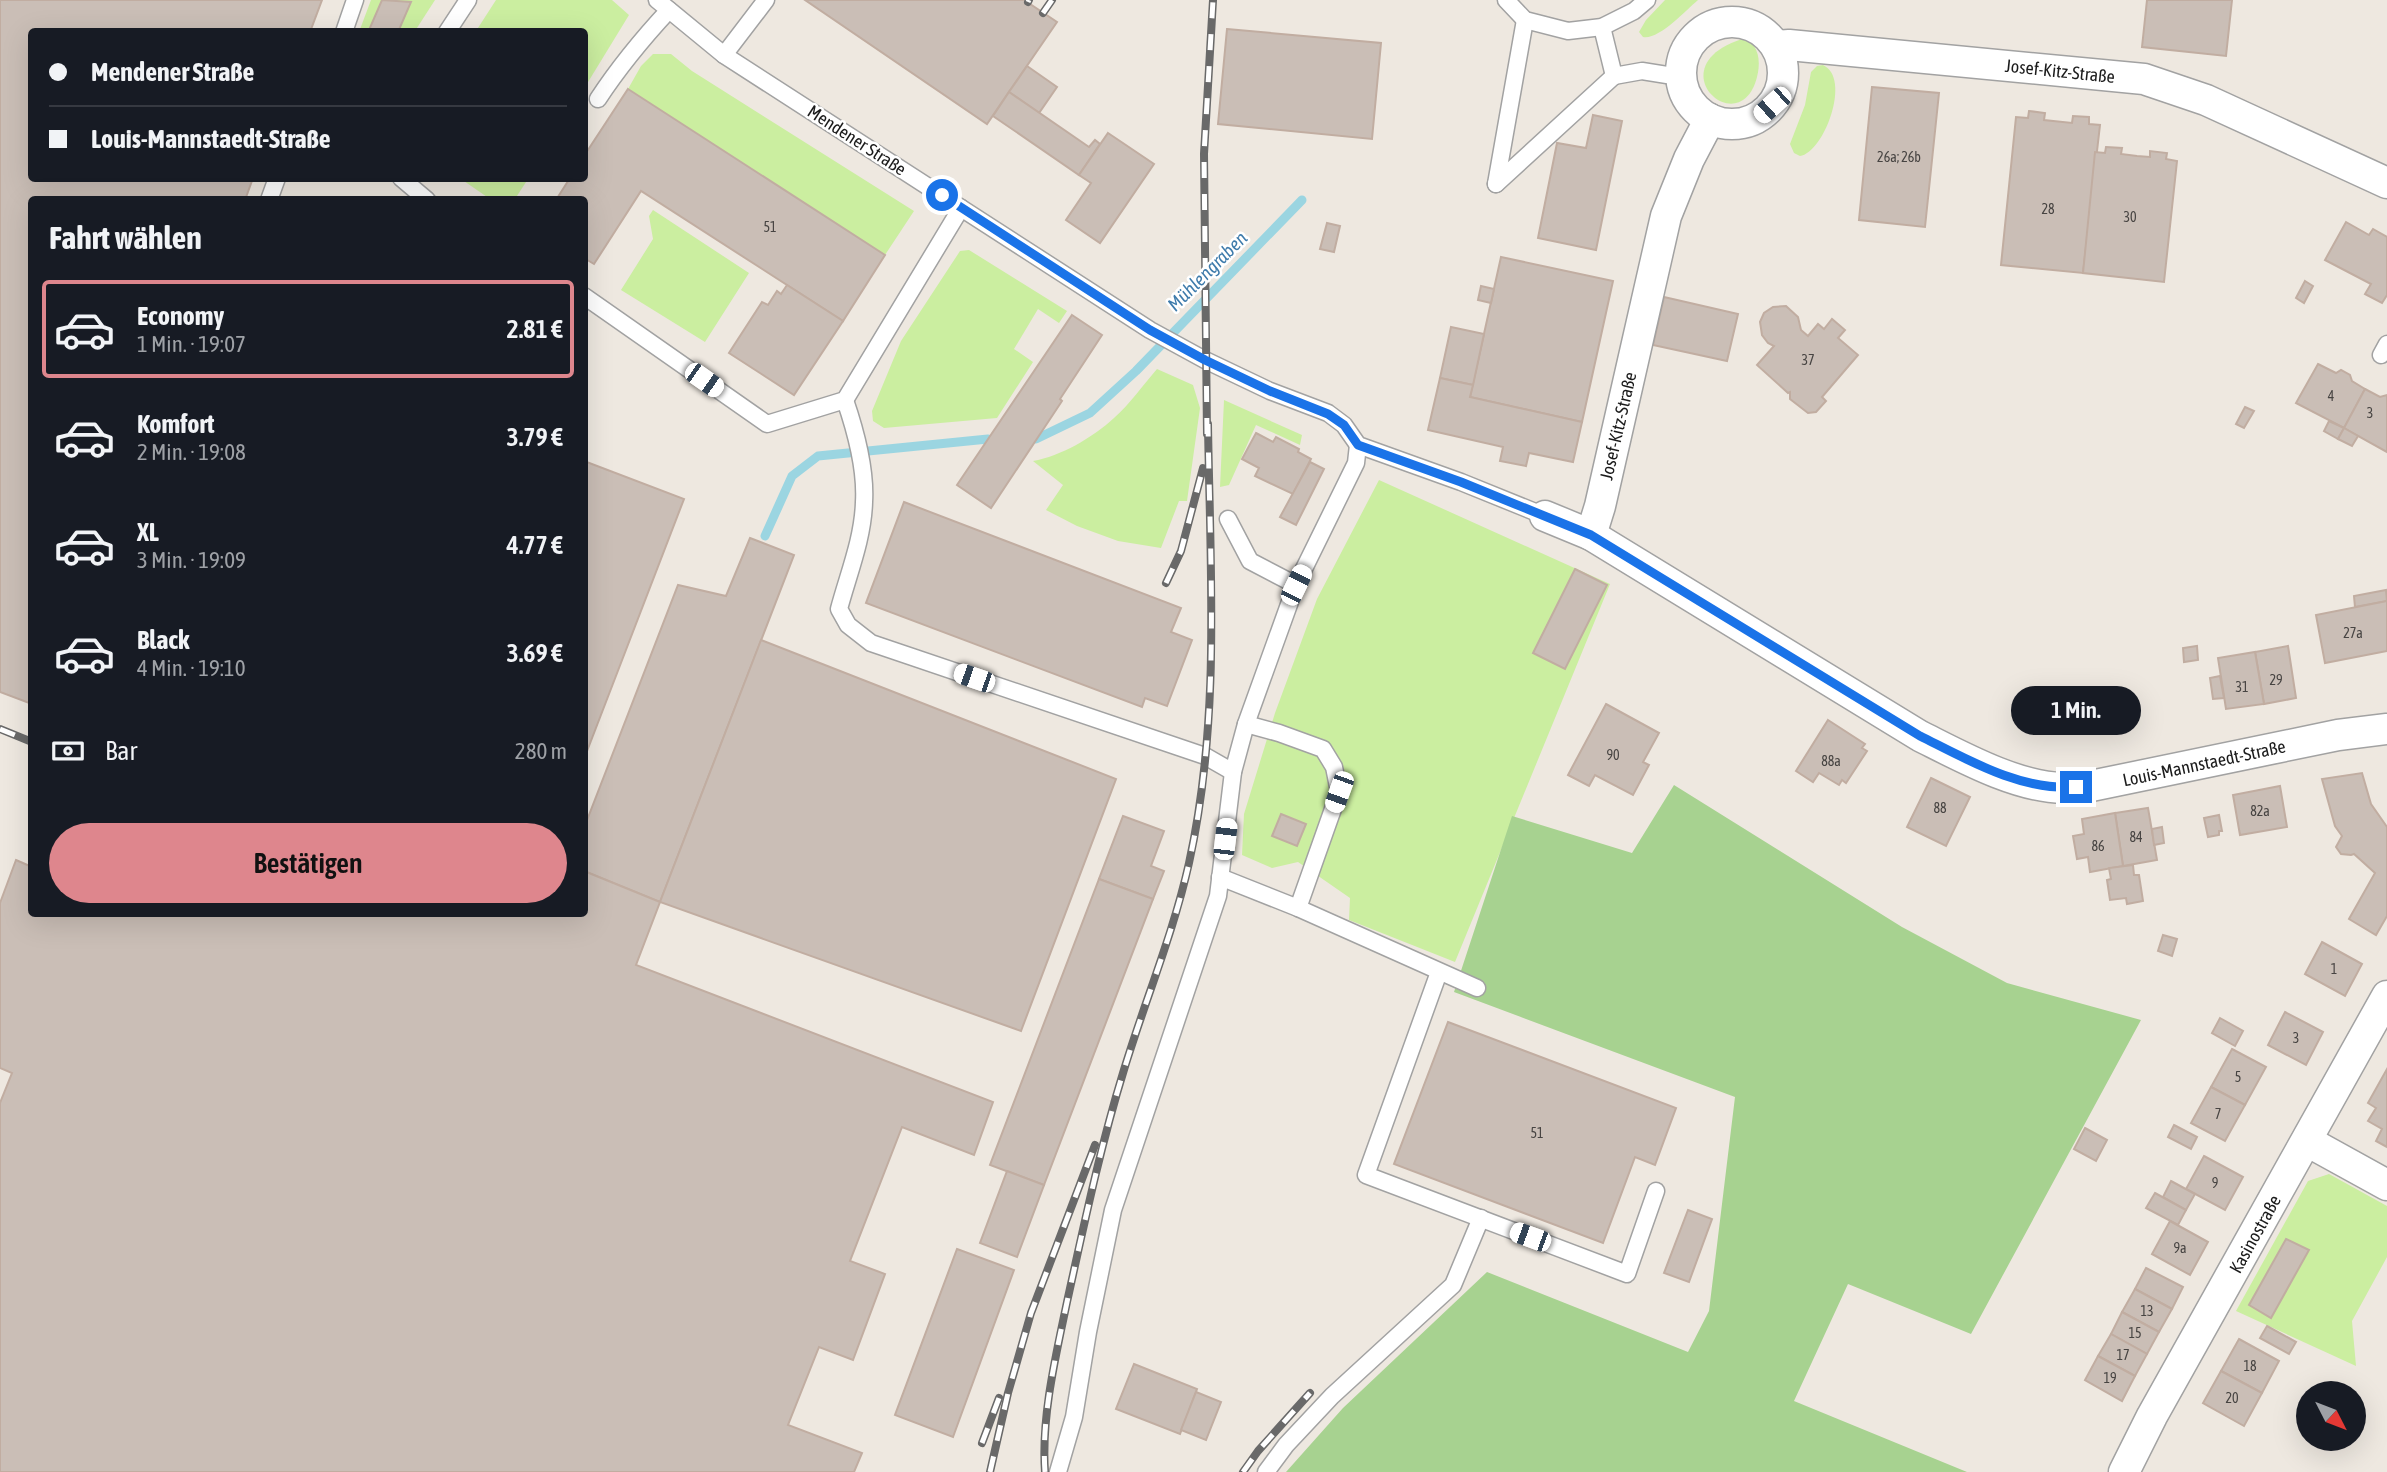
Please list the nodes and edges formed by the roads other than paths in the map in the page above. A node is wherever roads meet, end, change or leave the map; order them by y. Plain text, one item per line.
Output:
1 (355, 0) edge
2 (468, 0) edge
3 (766, 0) edge
4 (1506, 0) edge
5 (1647, 0) edge
6 (663, 5) edge
7 (1751, 12) edge
8 (1525, 20) junction
9 (1602, 27) junction
10 (345, 28) edge
11 (450, 28) edge
12 (1776, 46) junction
13 (724, 55) junction
14 (1681, 74) junction
15 (1614, 76) junction
16 (598, 99) dead end
17 (1710, 119) junction
18 (406, 182) edge
19 (2387, 183) edge
20 (423, 196) edge
21 (961, 208) junction
22 (588, 299) edge
23 (845, 400) junction
24 (1358, 445) junction
25 (1545, 516) joint
26 (1228, 519) dead end
27 (1591, 535) junction
28 (1296, 585) junction
29 (1246, 724) junction
30 (2387, 729) edge
31 (1233, 772) junction
32 (1220, 877) junction
33 (1298, 908) junction
34 (1439, 972) junction
35 (1477, 988) dead end
36 (2387, 996) edge
37 (2307, 1141) junction
38 (2387, 1185) edge
39 (1656, 1191) dead end
40 (1481, 1218) junction
41 (1058, 1472) edge
42 (1266, 1472) edge
43 (2124, 1472) edge

1 - 10 lane
2 - 11 lane
3 - 13 lane
4 - 8 lane
5 - 9 lane
6 - 13 lane, Mendener Straße
6 - 16 lane
7 - 12 street
7 - 14 street
8 - 9 lane
8 - 15 lane
9 - 15 lane
12 - 17 street
12 - 19 street, Josef-Kitz-Straße
13 - 21 lane, Mendener Straße
14 - 15 lane
14 - 17 street
17 - 27 street, Josef-Kitz-Straße
18 - 20 lane
21 - 23 lane
21 - 24 lane, Mendener Straße
22 - 23 lane
23 - 31 lane
24 - 25 lane, Mendener Straße
24 - 28 lane
25 - 27 street, Louis-Mannstaedt-Straße
26 - 28 lane
27 - 30 street, Louis-Mannstaedt-Straße
28 - 29 lane
29 - 31 lane
29 - 33 lane
31 - 32 lane
32 - 33 lane
32 - 41 lane
33 - 34 lane
34 - 35 lane
34 - 40 lane
36 - 37 street, Kasinostraße
37 - 38 street
37 - 43 street, Kasinostraße
39 - 40 lane
40 - 42 lane

